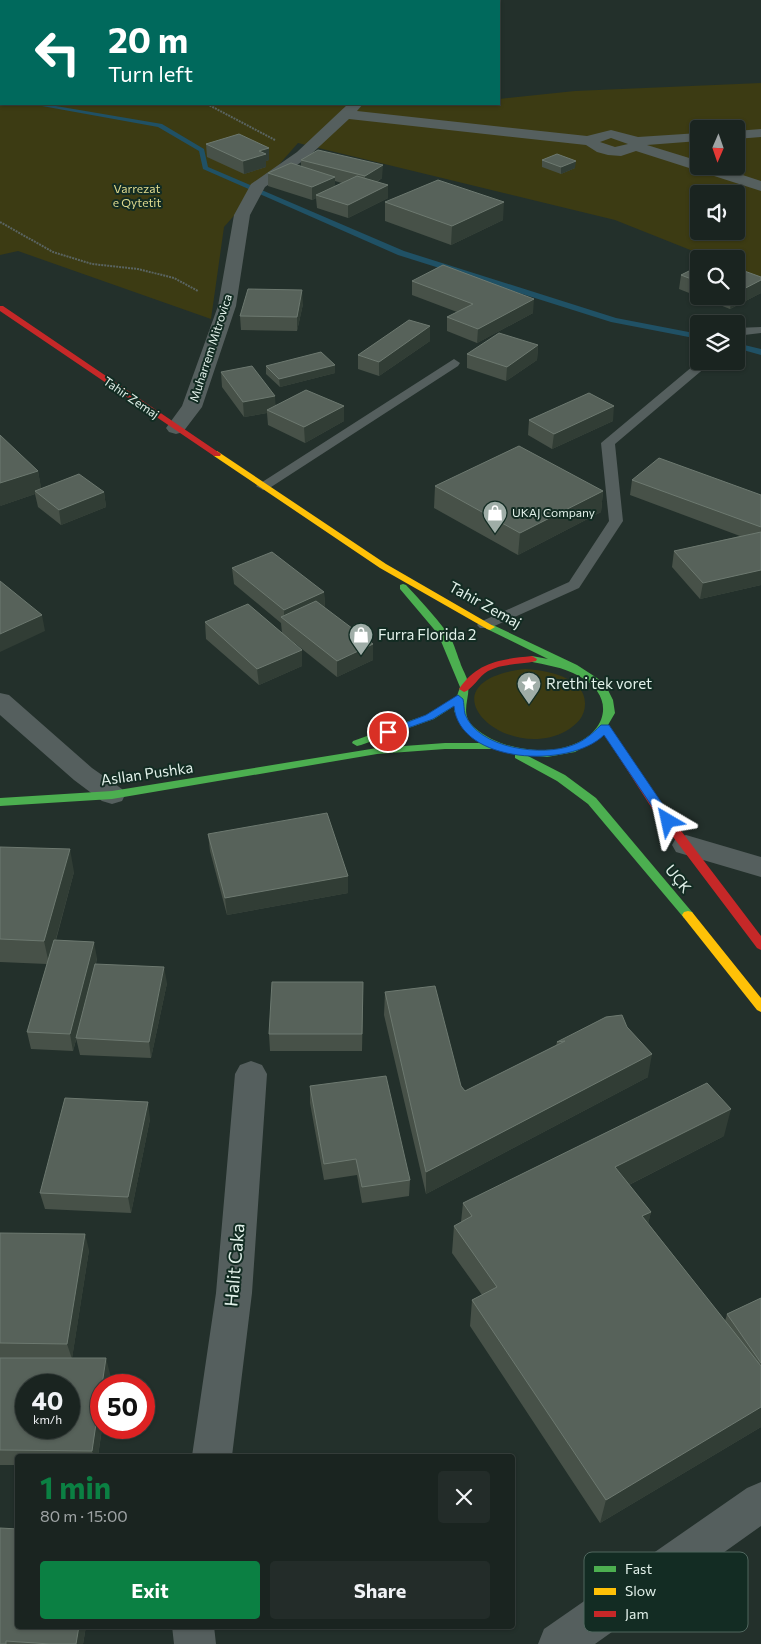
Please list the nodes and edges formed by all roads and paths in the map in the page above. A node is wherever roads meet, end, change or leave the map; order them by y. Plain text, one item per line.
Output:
1 (209, 105) edge
2 (351, 109) edge
3 (761, 133) edge
4 (745, 134) edge
5 (690, 138) edge
6 (635, 143) junction
7 (302, 154) junction
8 (690, 163) edge
9 (727, 175) edge
10 (761, 186) edge
11 (0, 222) edge
12 (227, 306) junction
13 (0, 308) edge
14 (761, 330) edge
15 (745, 331) edge
16 (454, 363) dead end
17 (696, 370) edge
18 (176, 428) junction
19 (263, 486) junction
20 (383, 566) junction
21 (485, 625) junction
22 (573, 667) junction
23 (464, 685) junction
24 (458, 699) junction
25 (0, 701) edge
26 (605, 728) junction
27 (496, 746) junction
28 (509, 750) junction
29 (297, 764) junction
30 (112, 794) junction
31 (0, 802) edge
32 (686, 844) junction
33 (761, 867) edge
34 (761, 945) edge
35 (761, 1007) edge
36 (251, 1074) dead end
37 (212, 1454) edge
38 (761, 1502) edge
39 (690, 1552) edge
40 (584, 1626) edge
41 (193, 1629) edge
42 (195, 1644) edge
43 (559, 1644) edge

1 - 7 path
2 - 6 street
2 - 7 street, Muharrem Mitrovica
3 - 4 street
5 - 6 street
6 - 8 street
7 - 12 street, Muharrem Mitrovica
9 - 10 street
11 - 12 path
12 - 18 street, Muharrem Mitrovica
13 - 18 main road, Tahir Zemaj
14 - 15 lane
16 - 19 lane
17 - 21 lane
18 - 19 main road, Tahir Zemaj
19 - 20 main road, Tahir Zemaj
20 - 21 main road, Tahir Zemaj
20 - 23 main road, Tahir Zemaj
21 - 22 main road, Tahir Zemaj
22 - 23 main road
22 - 26 main road
23 - 24 main road
24 - 27 main road
24 - 29 main road, Asllan Pushka
25 - 30 street
26 - 28 main road
26 - 32 main road, UÇK
27 - 28 main road
27 - 29 main road, Asllan Pushka
28 - 35 main road, UÇK
29 - 30 main road, Asllan Pushka
30 - 31 main road, Asllan Pushka
32 - 33 street
32 - 34 main road, UÇK
36 - 37 street, Halit Caka
38 - 39 street
40 - 43 street
41 - 42 street

